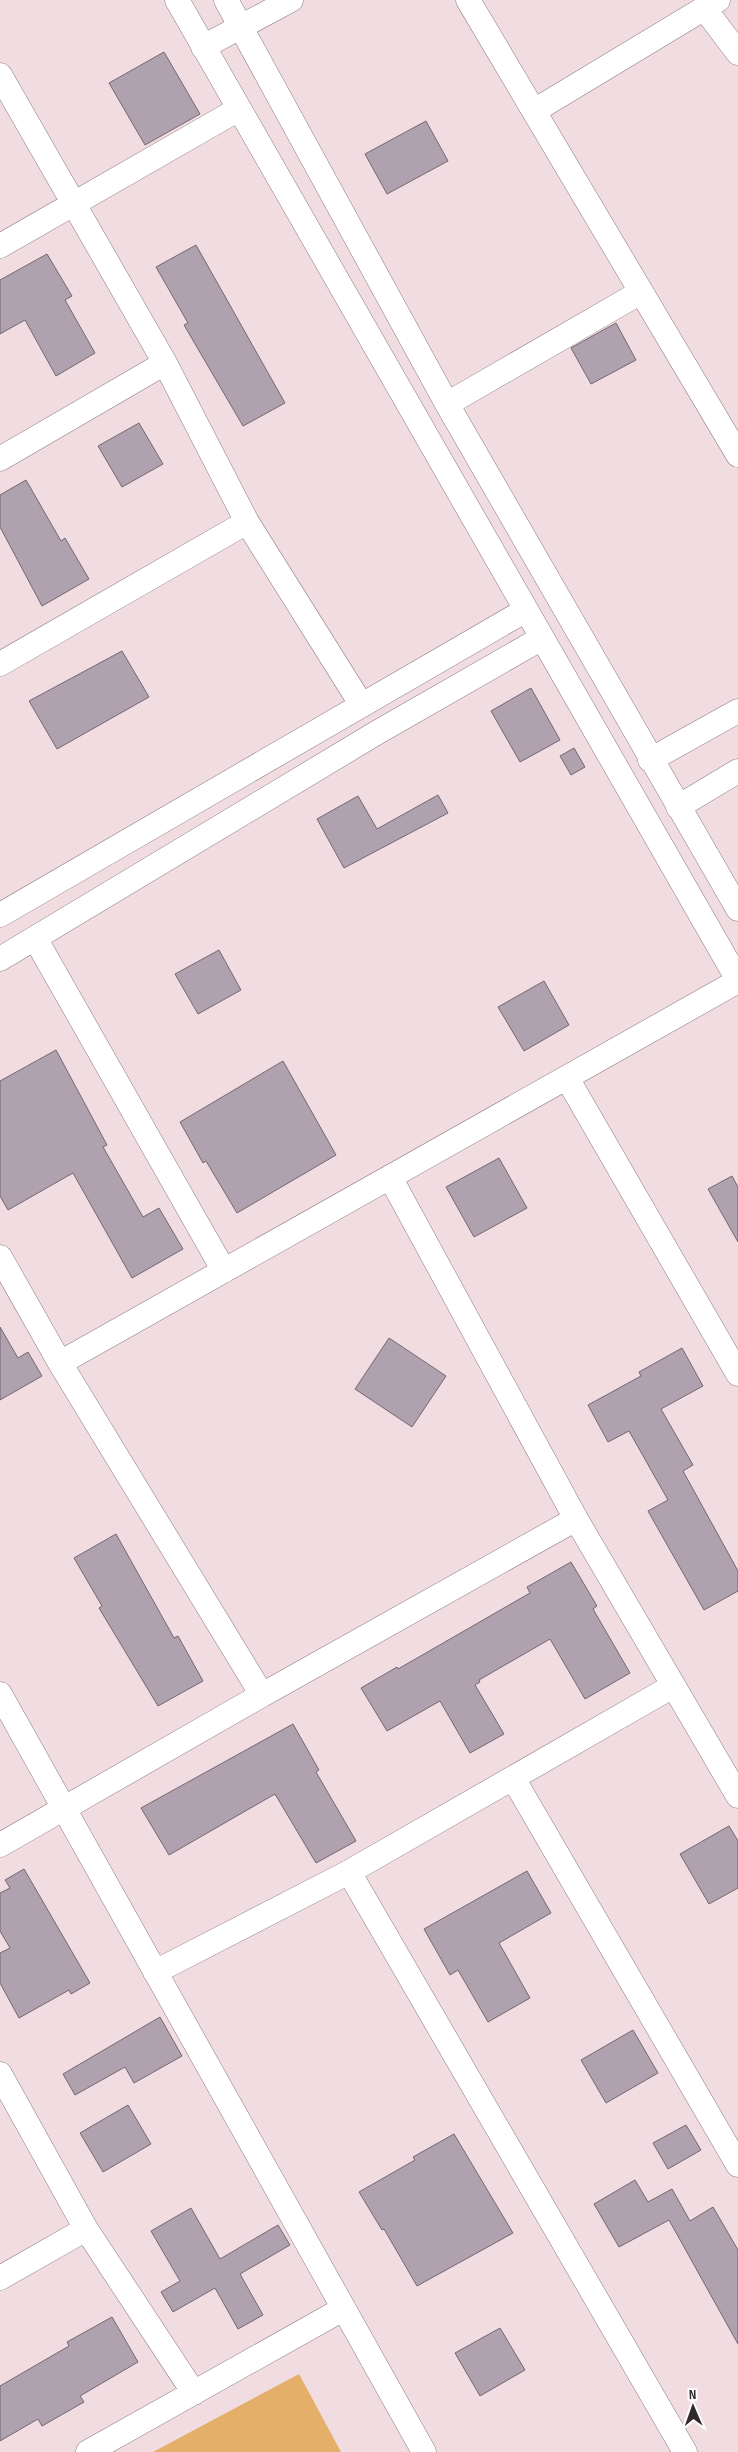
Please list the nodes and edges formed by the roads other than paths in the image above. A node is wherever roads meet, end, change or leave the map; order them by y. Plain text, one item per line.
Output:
1 (177, 0) edge
2 (226, 0) edge
3 (291, 0) edge
4 (468, 0) edge
5 (711, 4) edge
6 (242, 27) junction
7 (203, 47) junction
8 (738, 53) edge
9 (0, 75) edge
10 (239, 109) junction
11 (534, 111) junction
12 (73, 203) junction
13 (0, 246) edge
14 (641, 292) junction
15 (165, 363) junction
16 (447, 404) junction
17 (738, 455) edge
18 (0, 459) edge
19 (247, 522) junction
20 (526, 610) junction
21 (542, 638) junction
22 (0, 664) edge
23 (361, 704) junction
24 (738, 711) edge
25 (650, 760) junction
26 (738, 772) edge
27 (678, 806) junction
28 (738, 910) edge
29 (0, 915) edge
30 (35, 938) junction
31 (0, 959) edge
32 (738, 981) edge
33 (567, 1078) junction
34 (390, 1177) junction
35 (0, 1256) edge
36 (224, 1271) junction
37 (60, 1363) junction
38 (738, 1374) edge
39 (576, 1519) junction
40 (673, 1686) junction
41 (0, 1694) edge
42 (262, 1695) junction
43 (513, 1778) junction
44 (738, 1796) edge
45 (64, 1808) junction
46 (0, 1845) edge
47 (349, 1872) junction
48 (155, 1972) junction
49 (0, 2074) edge
50 (738, 2164) edge
51 (86, 2229) junction
52 (0, 2278) edge
53 (343, 2309) junction
54 (194, 2393) junction
55 (116, 2445) edge
56 (88, 2452) edge
57 (424, 2452) edge
58 (685, 2452) edge

1 - 7 street
2 - 6 street
3 - 6 street
4 - 11 street
5 - 8 street
5 - 11 street
6 - 7 street
6 - 16 street
7 - 10 street
9 - 12 street
10 - 12 street
10 - 20 street
11 - 14 street
12 - 13 street
12 - 15 street
14 - 16 street
14 - 17 street
15 - 18 street
15 - 19 street
16 - 25 street
19 - 22 street
19 - 23 street
20 - 21 street
20 - 23 street
21 - 30 street
21 - 32 street
23 - 29 street
24 - 25 street
25 - 27 street
26 - 27 street
27 - 28 street
30 - 31 street
30 - 36 street
32 - 33 street
33 - 34 street
33 - 38 street
34 - 36 street
34 - 39 street
35 - 37 street
36 - 37 street
37 - 42 street
39 - 40 street
39 - 42 street
40 - 43 street
40 - 44 street
41 - 45 street
42 - 45 street
43 - 47 street
43 - 50 street
45 - 46 street
45 - 48 street
47 - 48 street
47 - 58 street
48 - 53 street
49 - 51 street
51 - 52 street
51 - 54 street
53 - 54 street
53 - 57 street
54 - 55 street
55 - 56 street

